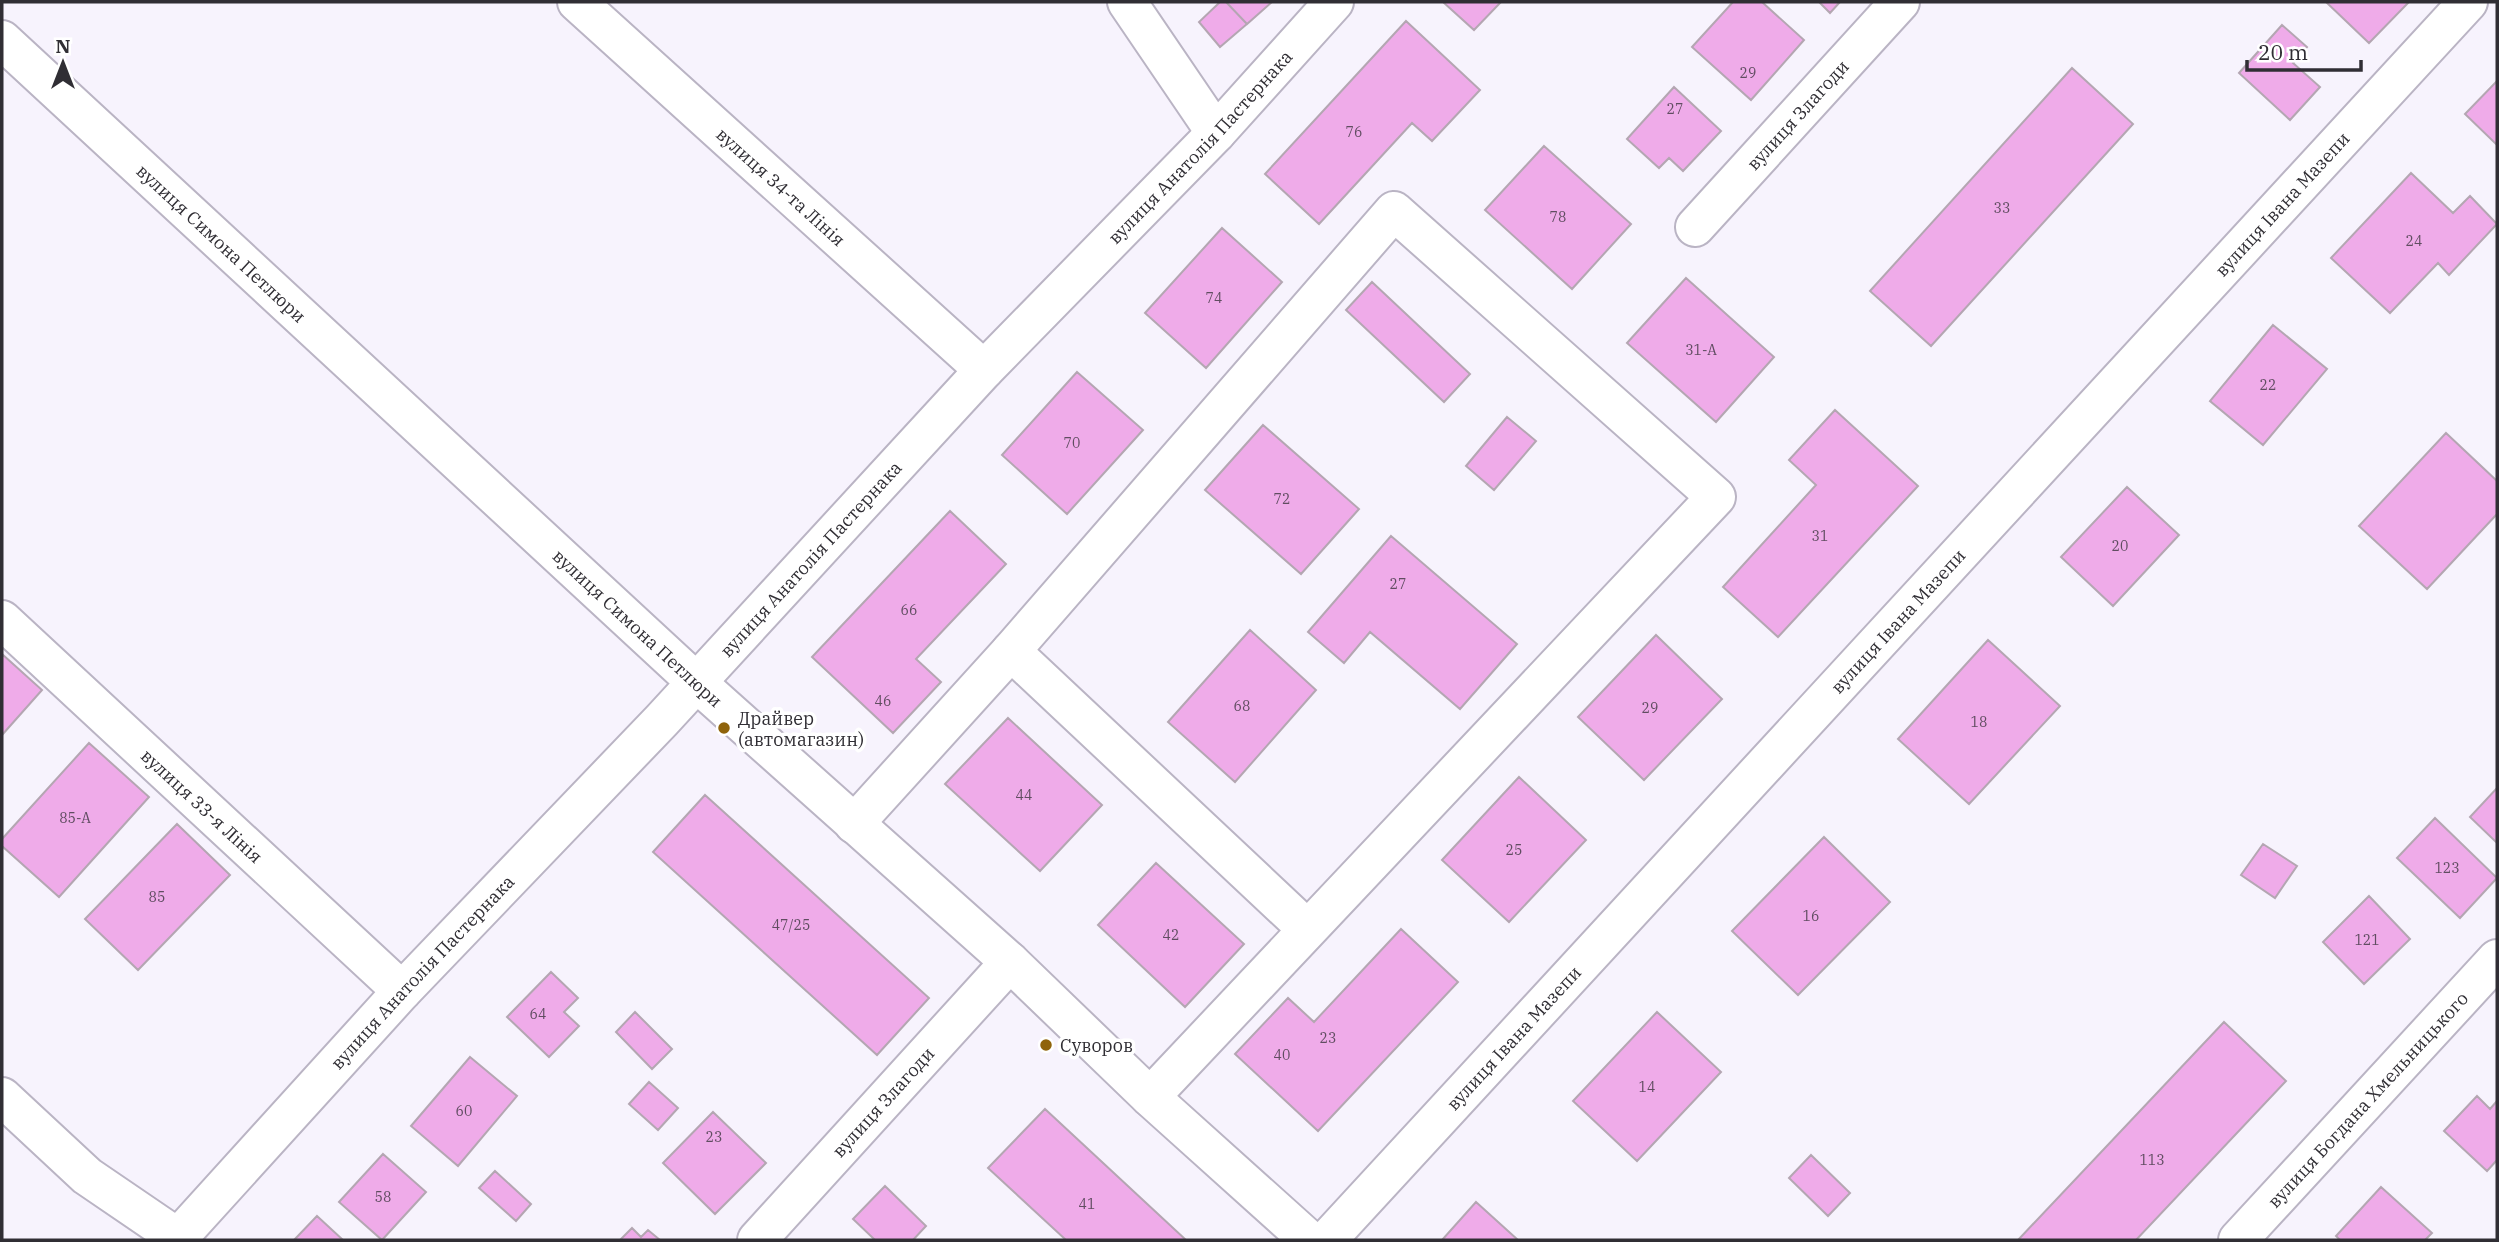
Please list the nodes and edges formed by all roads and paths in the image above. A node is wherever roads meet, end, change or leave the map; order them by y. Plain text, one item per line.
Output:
1 (577, 2) edge
2 (1127, 2) edge
3 (1334, 2) edge
4 (1900, 2) edge
5 (2468, 2) edge
6 (2, 40) edge
7 (1216, 133) junction
8 (1695, 227) dead end
9 (984, 370) junction
10 (2, 620) edge
11 (1011, 651) junction
12 (696, 682) junction
13 (854, 824) junction
14 (1307, 929) junction
15 (2497, 958) edge
16 (1010, 962) junction
17 (402, 991) junction
18 (2, 1097) edge
19 (1150, 1097) junction
20 (177, 1239) edge
21 (757, 1240) edge
22 (1309, 1240) edge
23 (1327, 1240) edge
24 (2238, 1240) edge

1 - 9 street, вулиця 34-та Лінія
2 - 7 street
3 - 7 street, вулиця Анатолія Пастернака
4 - 8 street, вулиця Злагоди
5 - 23 street, вулиця Івана Мазепи
6 - 12 street, вулиця Симона Петлюри
7 - 9 street, вулиця Анатолія Пастернака
9 - 12 street, вулиця Анатолія Пастернака
10 - 17 street, вулиця 33-я Лінія
11 - 13 street
11 - 14 street
11 - 14 street
12 - 13 street, вулиця Симона Петлюри
12 - 17 street, вулиця Анатолія Пастернака
13 - 16 street, вулиця Симона Петлюри
14 - 19 street
15 - 24 street, вулиця Богдана Хмельницького
16 - 19 street, вулиця Симона Петлюри
16 - 21 street, вулиця Злагоди
17 - 20 street, вулиця Анатолія Пастернака
18 - 20 street
19 - 22 street, вулиця Симона Петлюри

